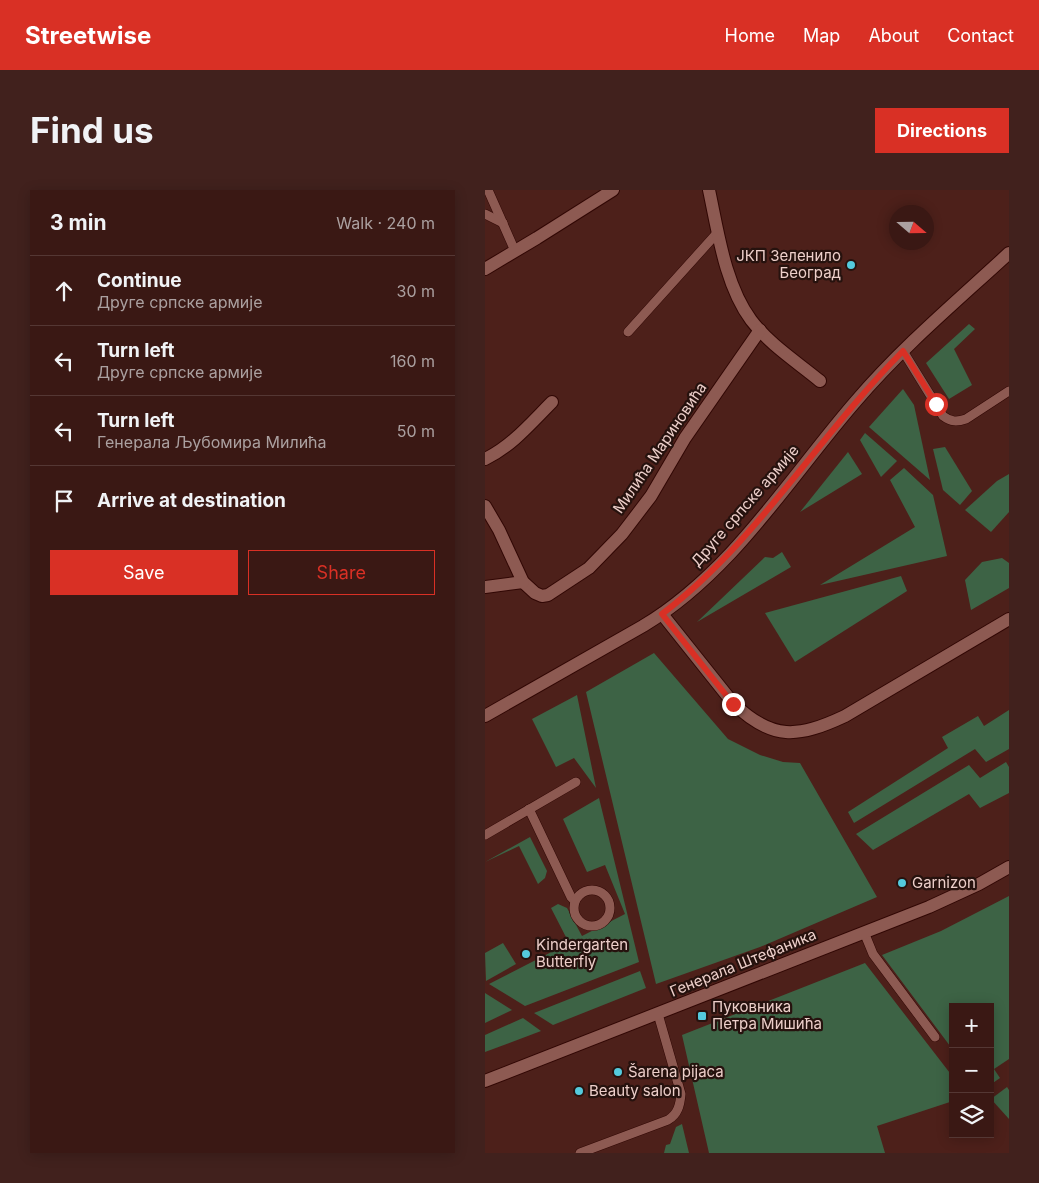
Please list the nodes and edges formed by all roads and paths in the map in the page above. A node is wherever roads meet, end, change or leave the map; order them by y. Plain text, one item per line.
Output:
1 (488, 190) edge
2 (613, 190) edge
3 (709, 190) edge
4 (485, 214) edge
5 (503, 223) junction
6 (718, 232) junction
7 (515, 251) junction
8 (1009, 254) edge
9 (485, 269) edge
10 (760, 330) junction
11 (628, 332) dead end
12 (903, 351) junction
13 (820, 381) dead end
14 (1009, 392) edge
15 (552, 402) dead end
16 (485, 460) edge
17 (485, 506) edge
18 (523, 582) junction
19 (485, 587) edge
20 (662, 614) junction
21 (1009, 619) edge
22 (485, 716) edge
23 (576, 782) dead end
24 (529, 810) junction
25 (485, 835) edge
26 (1009, 867) edge
27 (575, 902) junction
28 (864, 932) junction
29 (658, 1014) junction
30 (935, 1037) dead end
31 (485, 1081) edge
32 (580, 1153) edge

1 - 5 lane
2 - 7 street
3 - 6 street
4 - 5 lane
5 - 7 lane
6 - 10 street
6 - 11 lane
7 - 9 street
8 - 12 street, Друге српске армије
10 - 13 street
10 - 18 street, Милића Мариновића
12 - 14 lane
12 - 20 street, Друге српске армије
15 - 16 street
17 - 18 street
18 - 19 street
20 - 21 street
20 - 22 street, Друге српске армије
23 - 24 lane
24 - 25 lane
24 - 27 lane
26 - 28 street, Генерала Штефаника
27 - 27 lane
28 - 29 street, Генерала Штефаника
28 - 30 lane
29 - 31 street, Генерала Штефаника
29 - 32 lane

